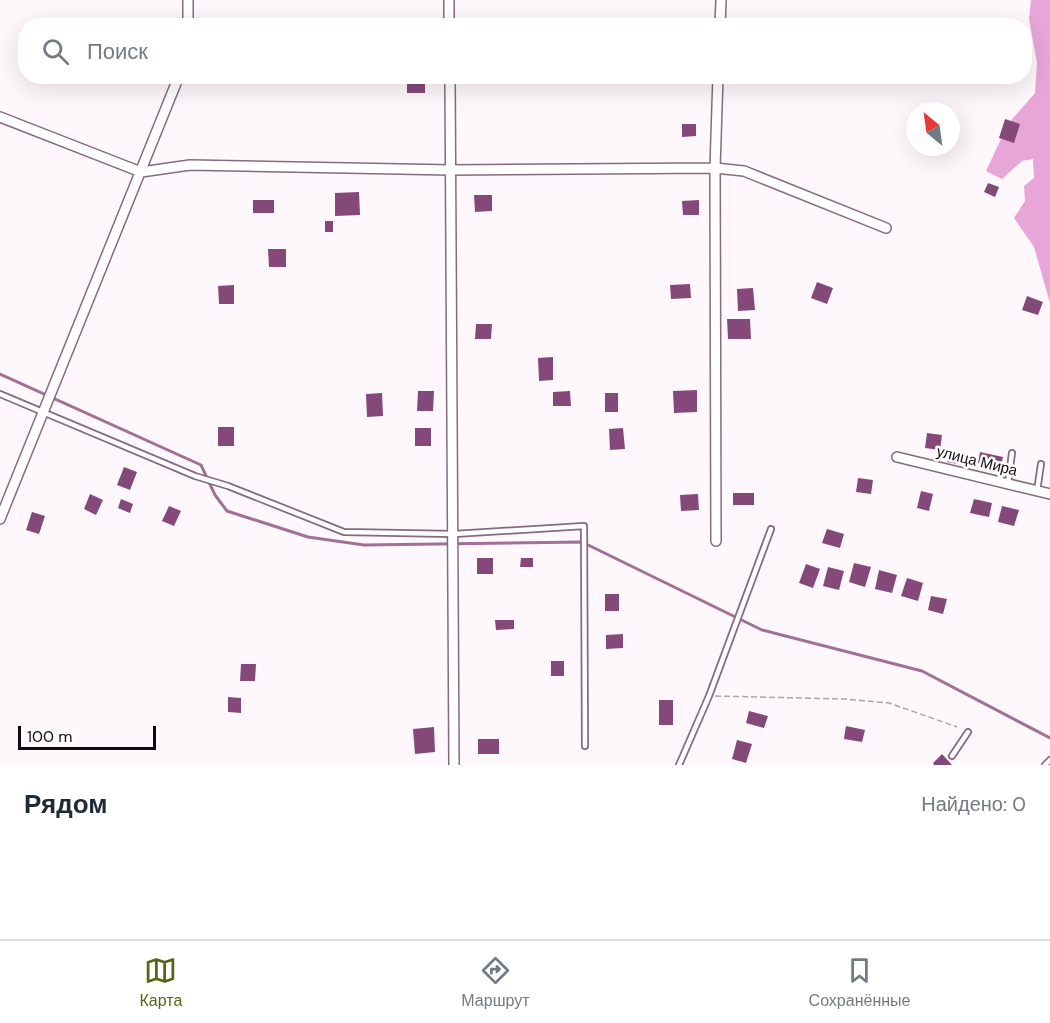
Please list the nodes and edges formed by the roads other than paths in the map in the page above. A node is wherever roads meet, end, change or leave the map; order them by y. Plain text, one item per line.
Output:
1 (188, 0) edge
2 (449, 0) edge
3 (721, 0) edge
4 (188, 18) edge
5 (449, 18) edge
6 (720, 18) edge
7 (176, 84) edge
8 (450, 84) edge
9 (718, 84) edge
10 (0, 117) edge
11 (715, 168) junction
12 (452, 170) junction
13 (141, 172) junction
14 (886, 228) dead end
15 (0, 394) edge
16 (45, 413) junction
17 (1012, 453) dead end
18 (897, 457) dead end
19 (1041, 464) dead end
20 (1008, 483) junction
21 (1037, 491) junction
22 (1050, 494) edge
23 (0, 519) edge
24 (771, 529) dead end
25 (454, 534) junction
26 (716, 541) dead end
27 (968, 732) dead end
28 (585, 746) dead end
29 (952, 756) dead end
30 (1050, 760) edge
31 (454, 765) edge
32 (679, 765) edge
33 (1045, 765) edge

1 - 4 street
2 - 5 street
3 - 6 street
7 - 13 street
8 - 12 street
9 - 11 street
10 - 13 street
11 - 12 street
11 - 14 street
11 - 26 street
12 - 13 street
12 - 25 street
13 - 16 street
15 - 16 lane
16 - 23 street
16 - 25 lane
17 - 20 lane
18 - 20 street, улица Мира
19 - 21 lane
20 - 21 street, улица Мира
21 - 22 street, улица Мира
24 - 32 lane
25 - 28 lane
25 - 31 street
27 - 29 lane
30 - 33 lane

